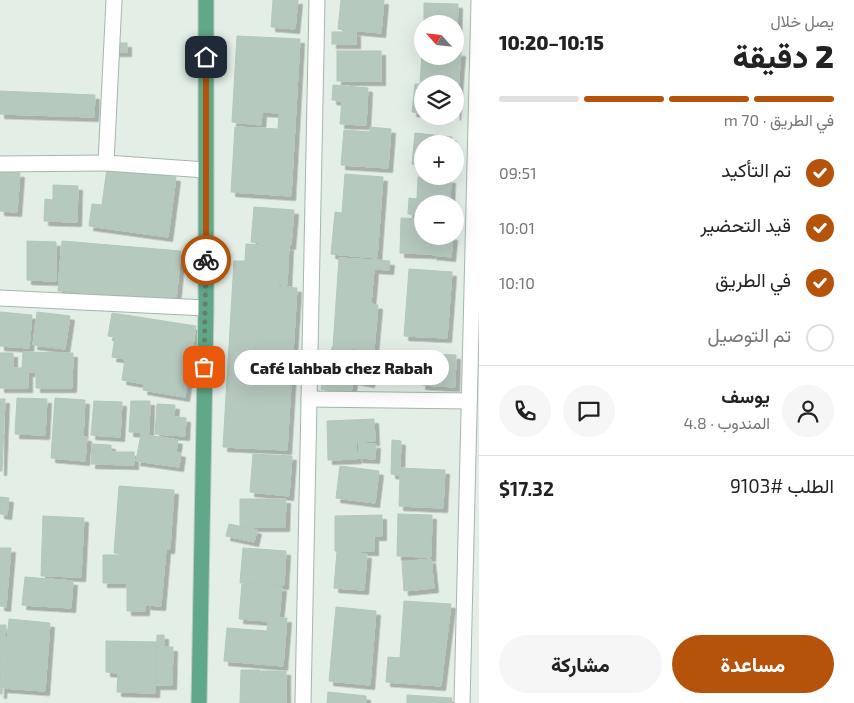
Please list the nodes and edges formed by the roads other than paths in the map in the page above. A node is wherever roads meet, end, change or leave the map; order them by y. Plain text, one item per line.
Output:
1 (114, 0) edge
2 (206, 0) edge
3 (316, 0) edge
4 (479, 0) edge
5 (106, 163) junction
6 (0, 164) edge
7 (206, 170) junction
8 (0, 298) edge
9 (206, 308) junction
10 (309, 399) junction
11 (469, 400) junction
12 (199, 703) edge
13 (303, 703) edge
14 (462, 703) edge

1 - 5 street
2 - 7 main road
3 - 10 street
4 - 11 street
5 - 6 street
5 - 7 street
7 - 9 main road
8 - 9 street
9 - 12 main road
10 - 11 street
10 - 13 street
11 - 14 street

